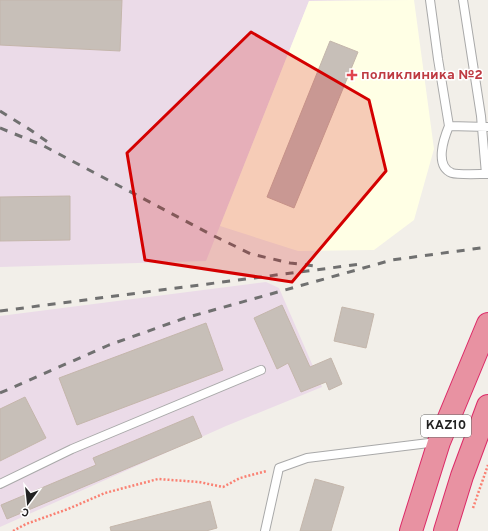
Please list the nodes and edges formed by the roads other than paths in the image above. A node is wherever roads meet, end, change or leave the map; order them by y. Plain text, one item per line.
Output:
1 (430, 0) edge
2 (463, 0) edge
3 (449, 126) junction
4 (485, 127) edge
5 (487, 174) edge
6 (488, 324) edge
7 (261, 370) dead end
8 (488, 406) edge
9 (439, 442) junction
10 (0, 484) edge
11 (264, 531) edge
12 (411, 531) edge
13 (446, 531) edge

1 - 3 lane
2 - 4 lane
3 - 4 lane
3 - 5 lane
4 - 5 lane
6 - 9 highway, KAZ10
7 - 10 lane
8 - 13 highway, KAZ10
9 - 11 lane
9 - 12 highway, KAZ10

